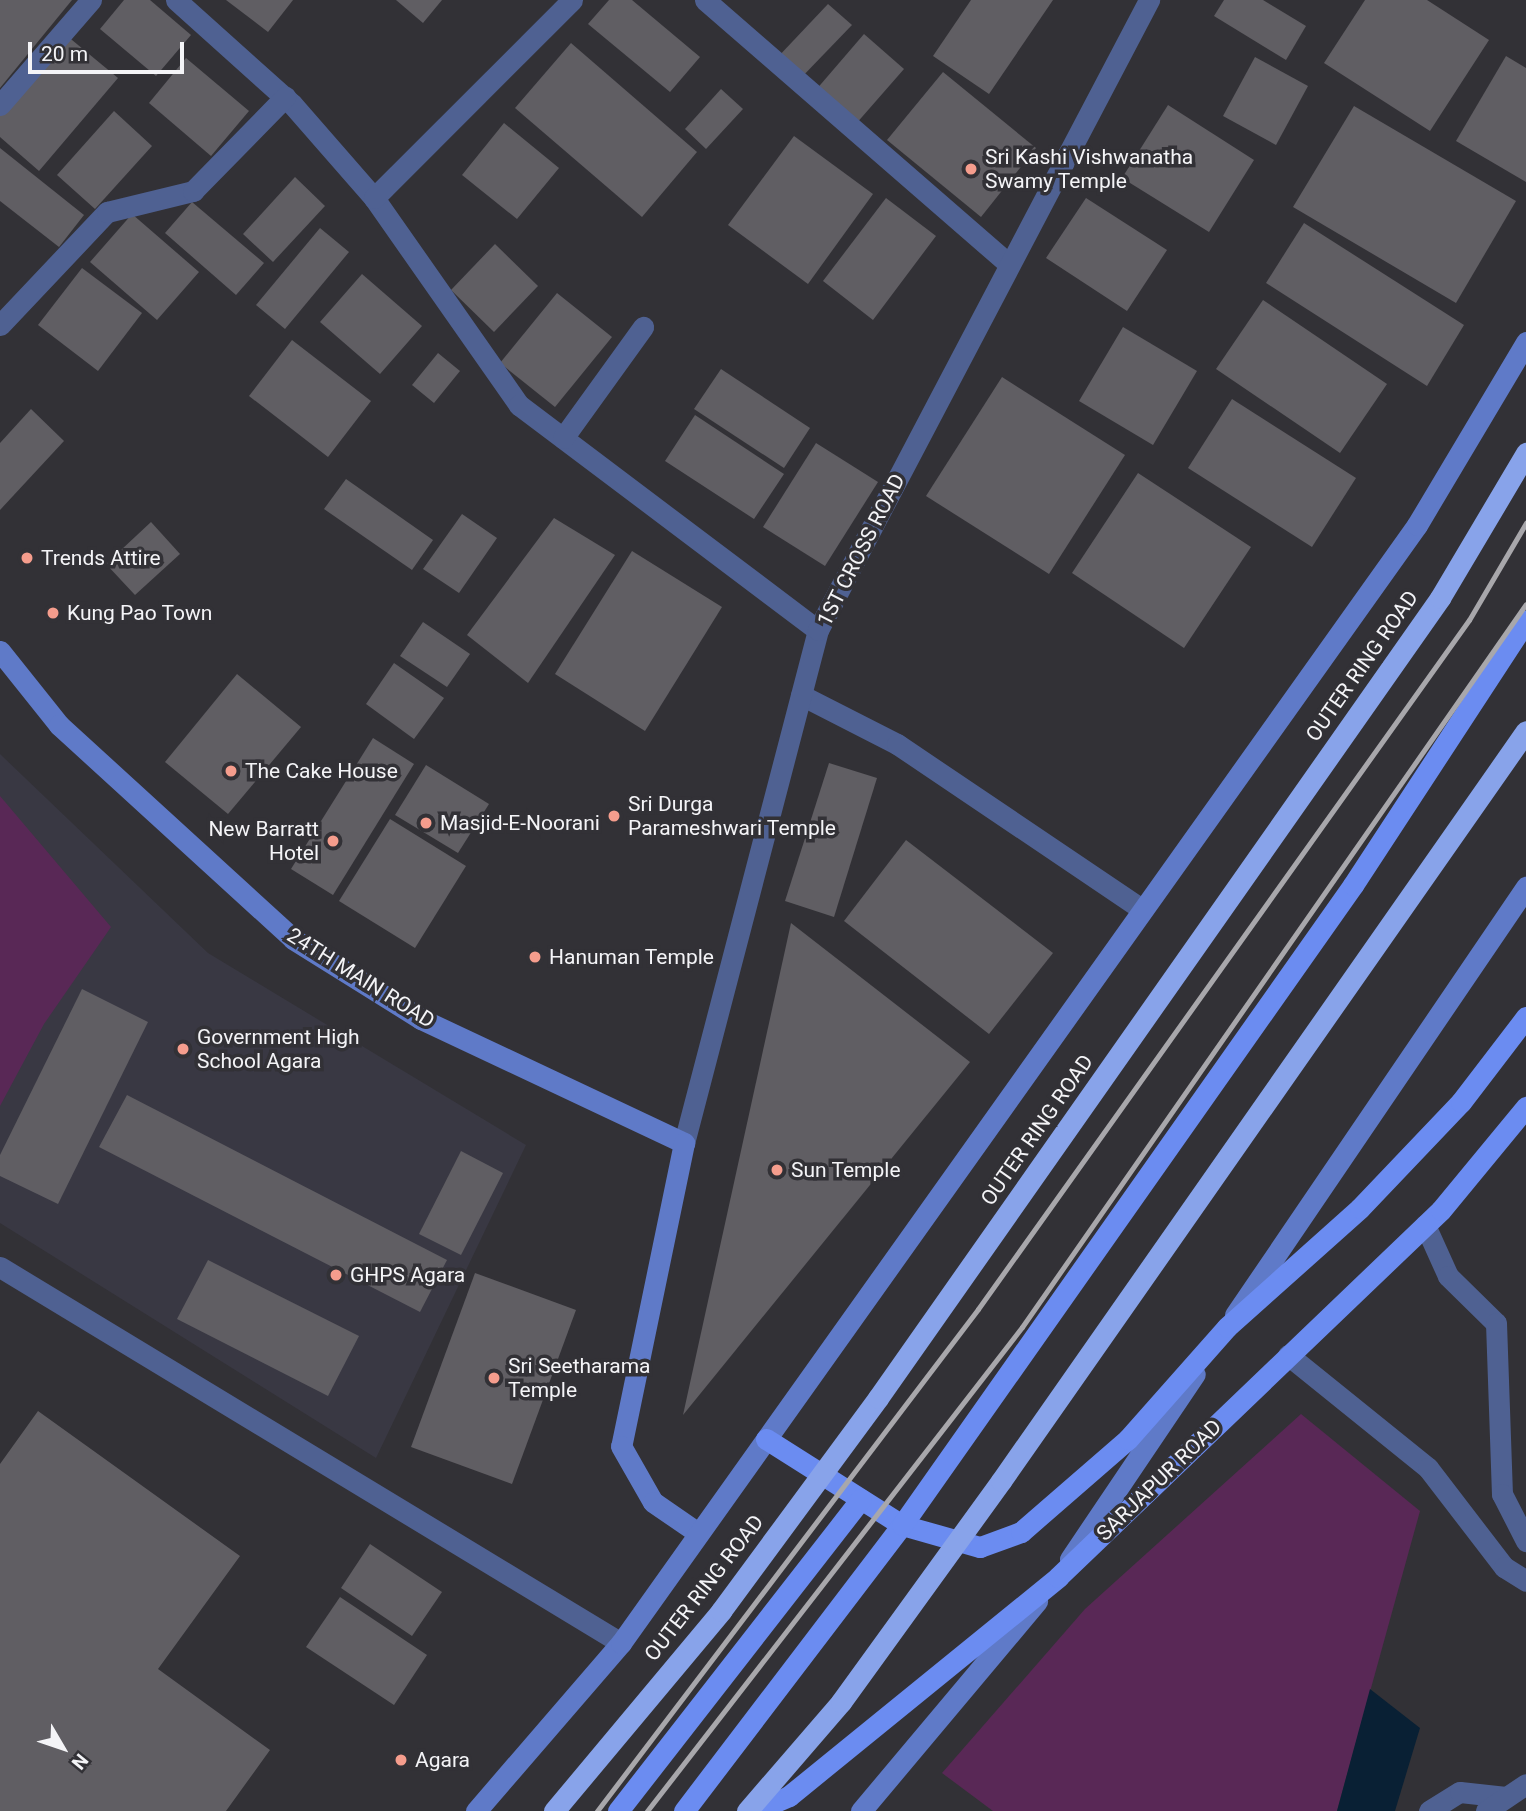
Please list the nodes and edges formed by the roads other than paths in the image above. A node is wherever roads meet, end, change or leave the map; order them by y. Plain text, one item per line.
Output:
1 (91, 0) edge
2 (176, 0) edge
3 (572, 0) edge
4 (705, 0) edge
5 (1149, 0) edge
6 (285, 97) junction
7 (0, 105) edge
8 (374, 198) junction
9 (1009, 264) junction
10 (0, 325) edge
11 (643, 327) dead end
12 (1526, 342) edge
13 (563, 438) junction
14 (1526, 453) edge
15 (1526, 621) edge
16 (818, 630) junction
17 (0, 650) edge
18 (801, 695) junction
19 (1526, 730) edge
20 (1526, 887) edge
21 (1142, 909) junction
22 (1526, 1017) edge
23 (1526, 1107) edge
24 (684, 1143) junction
25 (1425, 1225) junction
26 (0, 1266) edge
27 (1227, 1327) junction
28 (1288, 1355) junction
29 (766, 1439) junction
30 (861, 1499) junction
31 (902, 1525) junction
32 (698, 1533) junction
33 (1526, 1541) edge
34 (1058, 1577) junction
35 (1526, 1581) edge
36 (621, 1643) junction
37 (1526, 1784) edge
38 (1506, 1797) junction
39 (476, 1811) edge
40 (554, 1811) edge
41 (618, 1811) edge
42 (684, 1811) edge
43 (747, 1811) edge
44 (754, 1811) edge
45 (861, 1811) edge
46 (1429, 1811) edge
47 (1486, 1811) edge

1 - 7 street
2 - 6 street
3 - 8 street
4 - 9 street
5 - 9 street, 1ST CROSS ROAD
6 - 8 street
6 - 10 street
8 - 13 street
9 - 16 street, 1ST CROSS ROAD
11 - 13 street
12 - 21 street
13 - 16 street
14 - 40 highway, OUTER RING ROAD, bridge
15 - 31 main road
16 - 18 street, 1ST CROSS ROAD
17 - 24 street, 24TH MAIN ROAD
18 - 21 street
18 - 24 street, 1ST CROSS ROAD
19 - 43 highway, bridge
20 - 27 street
21 - 29 street
22 - 27 main road
23 - 25 main road, SARJAPUR ROAD
24 - 32 street
25 - 28 main road, SARJAPUR ROAD
25 - 33 street
26 - 36 street
27 - 31 main road
27 - 34 street
28 - 34 main road, SARJAPUR ROAD
28 - 35 street
29 - 30 main road
29 - 32 street
30 - 31 main road
30 - 41 main road
31 - 42 main road
32 - 36 street
34 - 44 main road, SARJAPUR ROAD
34 - 45 street
36 - 39 street
37 - 38 street
38 - 46 street
38 - 47 street

